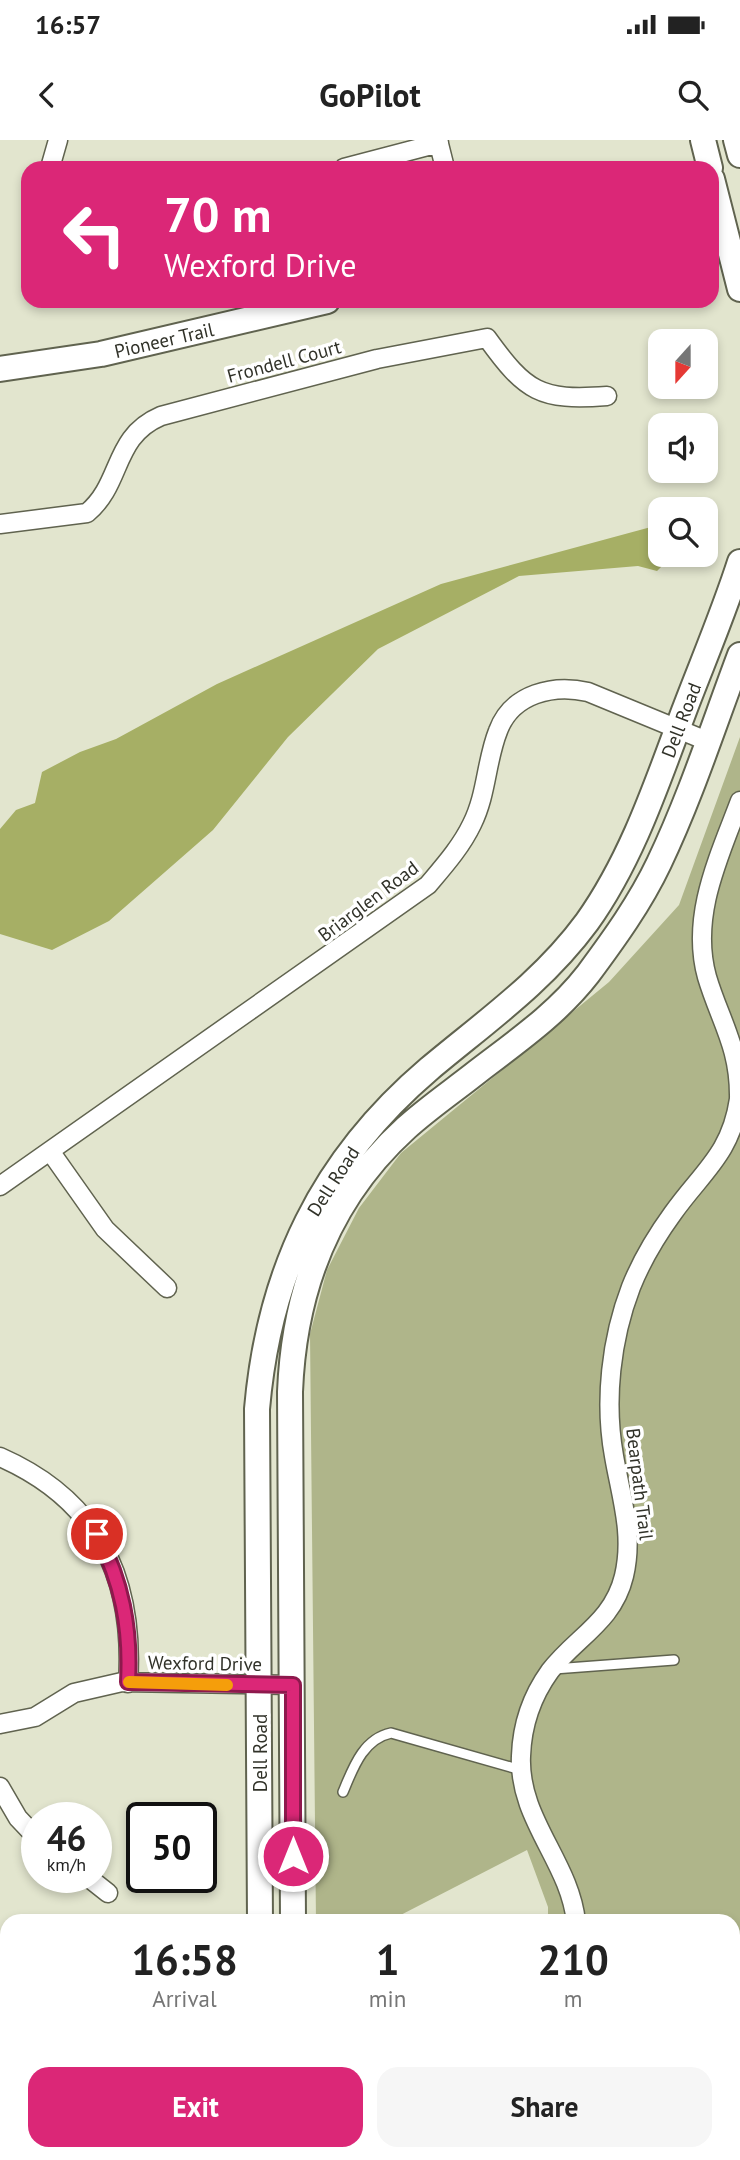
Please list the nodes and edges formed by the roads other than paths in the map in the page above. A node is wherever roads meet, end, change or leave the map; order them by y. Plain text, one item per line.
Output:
1 (58, 140) edge
2 (703, 140) edge
3 (736, 140) edge
4 (438, 141) edge
5 (740, 155) edge
6 (52, 161) edge
7 (368, 161) edge
8 (443, 161) edge
9 (708, 161) edge
10 (724, 210) edge
11 (740, 289) edge
12 (297, 308) edge
13 (0, 369) edge
14 (607, 396) dead end
15 (0, 524) edge
16 (740, 562) edge
17 (740, 655) edge
18 (677, 730) junction
19 (707, 741) junction
20 (740, 801) edge
21 (50, 1151) junction
22 (0, 1186) edge
23 (167, 1288) dead end
24 (0, 1457) edge
25 (674, 1660) dead end
26 (551, 1669) junction
27 (128, 1682) junction
28 (260, 1685) junction
29 (293, 1685) junction
30 (0, 1724) edge
31 (522, 1770) junction
32 (0, 1787) edge
33 (342, 1792) dead end
34 (21, 1821) edge
35 (260, 1914) edge
36 (293, 1914) edge
37 (575, 1914) edge

1 - 6 street
2 - 9 main road
3 - 5 main road
4 - 7 street
4 - 8 street
10 - 11 main road
12 - 13 main road, Pioneer Trail
14 - 15 street, Frondell Court
16 - 18 main road, Dell Road
17 - 19 main road, Dell Road
18 - 19 street, Briarglen Road
18 - 21 street, Briarglen Road
18 - 28 main road, Dell Road
19 - 29 main road, Dell Road
20 - 26 street, Bearpath Trail
21 - 22 street, Briarglen Road
21 - 23 street
24 - 27 street
25 - 26 lane
26 - 31 street, Bearpath Trail
27 - 28 street, Wexford Drive
27 - 30 street, Wexford Drive
28 - 29 street, Wexford Drive
28 - 35 main road, Dell Road
29 - 36 main road, Dell Road
31 - 33 lane
31 - 37 street, Bearpath Trail
32 - 34 street

